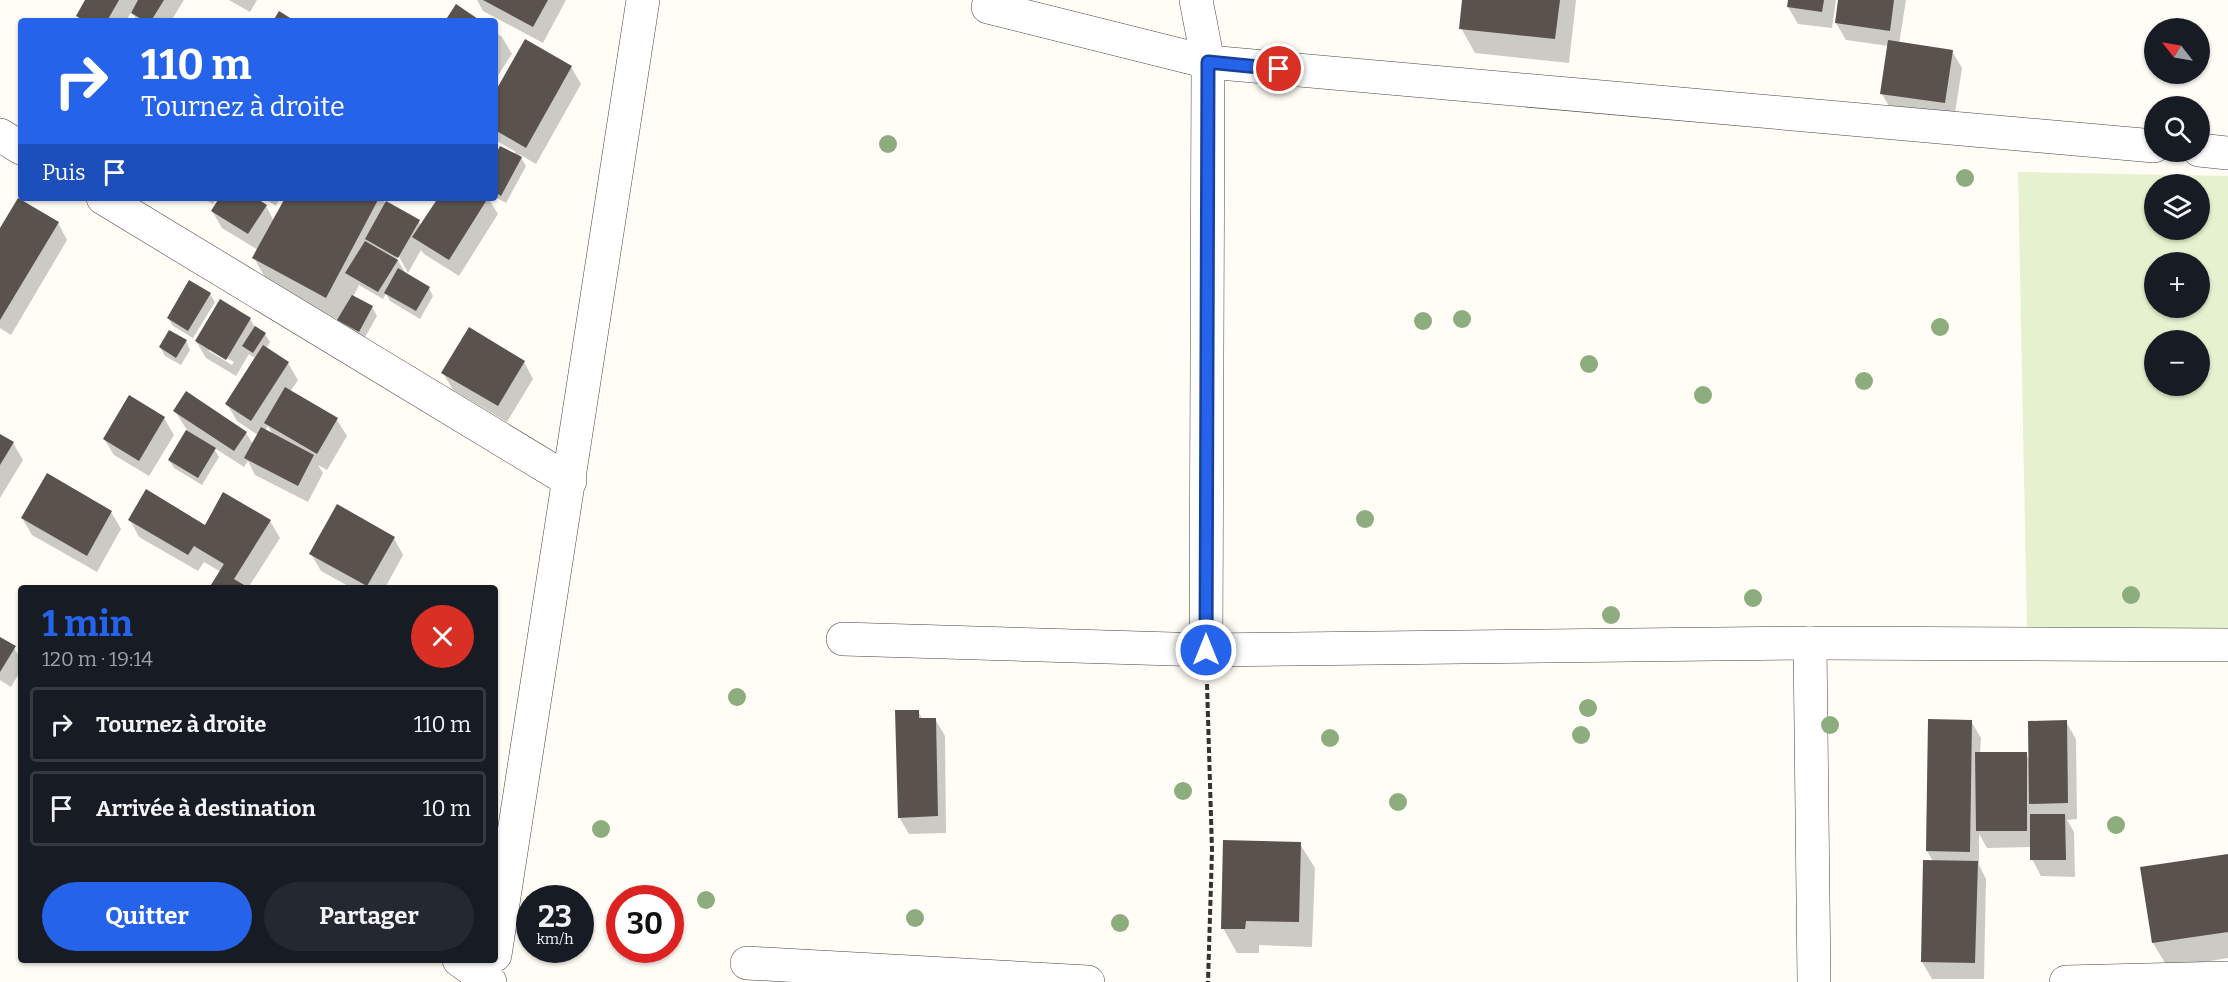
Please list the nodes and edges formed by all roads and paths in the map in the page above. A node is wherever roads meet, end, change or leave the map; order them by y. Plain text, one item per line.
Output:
1 (644, 0) edge
2 (1196, 0) edge
3 (988, 7) dead end
4 (1208, 62) junction
5 (0, 135) edge
6 (2144, 145) edge
7 (18, 146) edge
8 (2210, 151) edge
9 (2228, 153) edge
10 (108, 201) edge
11 (570, 481) junction
12 (843, 639) dead end
13 (1810, 643) junction
14 (2228, 645) edge
15 (1206, 650) junction
16 (498, 936) edge
17 (463, 963) edge
18 (493, 963) edge
19 (747, 963) dead end
20 (2228, 978) edge
21 (490, 982) edge
22 (1088, 982) edge
23 (1208, 982) edge
24 (1814, 982) edge
25 (2066, 982) edge

1 - 11 street
2 - 4 street
3 - 4 street
4 - 6 street
4 - 15 street
5 - 7 street
8 - 9 street
10 - 11 street
11 - 16 street
12 - 15 street
13 - 14 street
13 - 15 street
13 - 24 street
15 - 23 path
17 - 21 street
18 - 21 street
19 - 22 street
20 - 25 street

